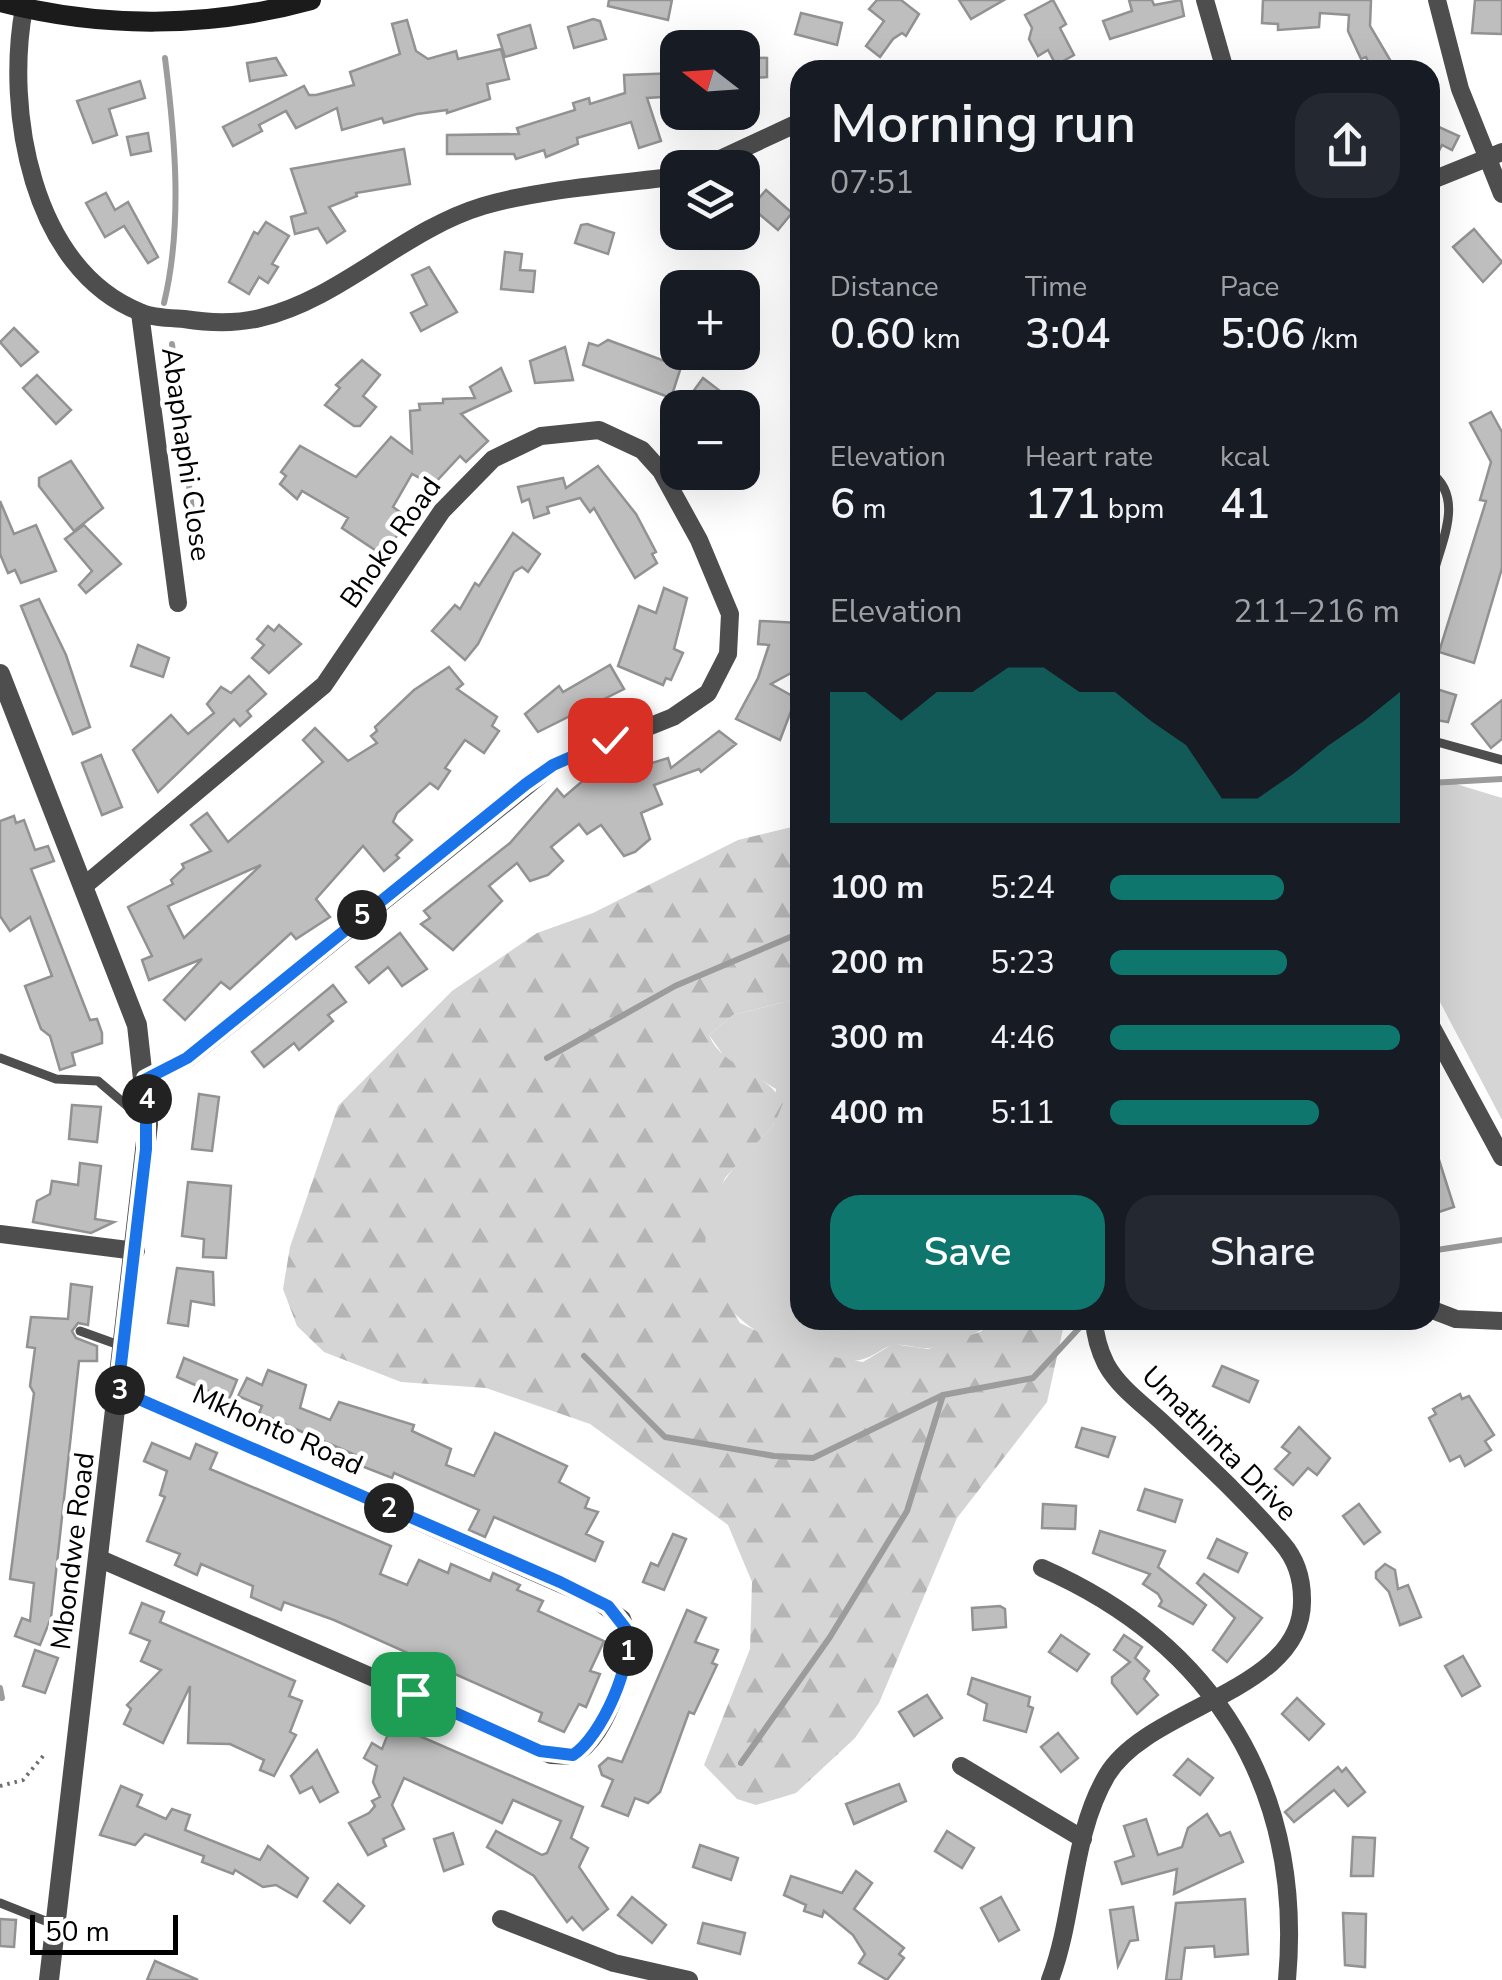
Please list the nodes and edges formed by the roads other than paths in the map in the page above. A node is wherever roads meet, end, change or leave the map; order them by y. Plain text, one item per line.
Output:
1 (312, 0) edge
2 (1205, 0) edge
3 (1438, 0) edge
4 (0, 2) edge
5 (24, 8) junction
6 (1221, 60) edge
7 (790, 127) edge
8 (740, 150) edge
9 (1494, 154) edge
10 (1440, 177) edge
11 (660, 179) edge
12 (1502, 194) edge
13 (140, 313) junction
14 (1440, 482) edge
15 (1440, 547) edge
16 (178, 602) dead end
17 (0, 674) edge
18 (1440, 743) edge
19 (1502, 760) edge
20 (84, 886) junction
21 (1440, 1042) edge
22 (0, 1058) edge
23 (146, 1079) junction
24 (148, 1124) junction
25 (1502, 1156) edge
26 (0, 1234) edge
27 (136, 1251) junction
28 (1440, 1311) edge
29 (1502, 1321) edge
30 (1096, 1330) edge
31 (80, 1331) dead end
32 (124, 1347) junction
33 (118, 1390) junction
34 (98, 1558) junction
35 (1042, 1568) dead end
36 (1216, 1698) junction
37 (961, 1766) dead end
38 (1083, 1839) junction
39 (0, 1903) edge
40 (501, 1918) dead end
41 (56, 1926) junction
42 (49, 1980) edge
43 (689, 1980) edge
44 (1050, 1980) edge
45 (1287, 1980) edge

1 - 5 main road
2 - 6 street
3 - 9 street
4 - 5 main road
5 - 13 street
7 - 8 street
9 - 10 street
9 - 12 street
11 - 13 street
13 - 16 street, Abaphaphi Close
14 - 15 lane
17 - 20 street, Mbondwe Road
18 - 19 lane
20 - 23 street, Mbondwe Road
20 - 23 street, Bhoko Road
21 - 25 street
22 - 24 lane
23 - 24 street, Mbondwe Road
24 - 27 street, Mbondwe Road
26 - 27 street
27 - 32 street, Mbondwe Road
28 - 29 street
30 - 36 street, Umathinta Drive
31 - 32 lane
32 - 33 street, Mbondwe Road
33 - 34 street, Mbondwe Road
33 - 34 street, Mkhonto Road
34 - 41 street, Mbondwe Road
35 - 36 street
36 - 38 street, Umathinta Drive
36 - 45 street
37 - 38 street
38 - 44 street, Umathinta Drive
39 - 41 lane
40 - 43 street
41 - 42 street, Mbondwe Road

